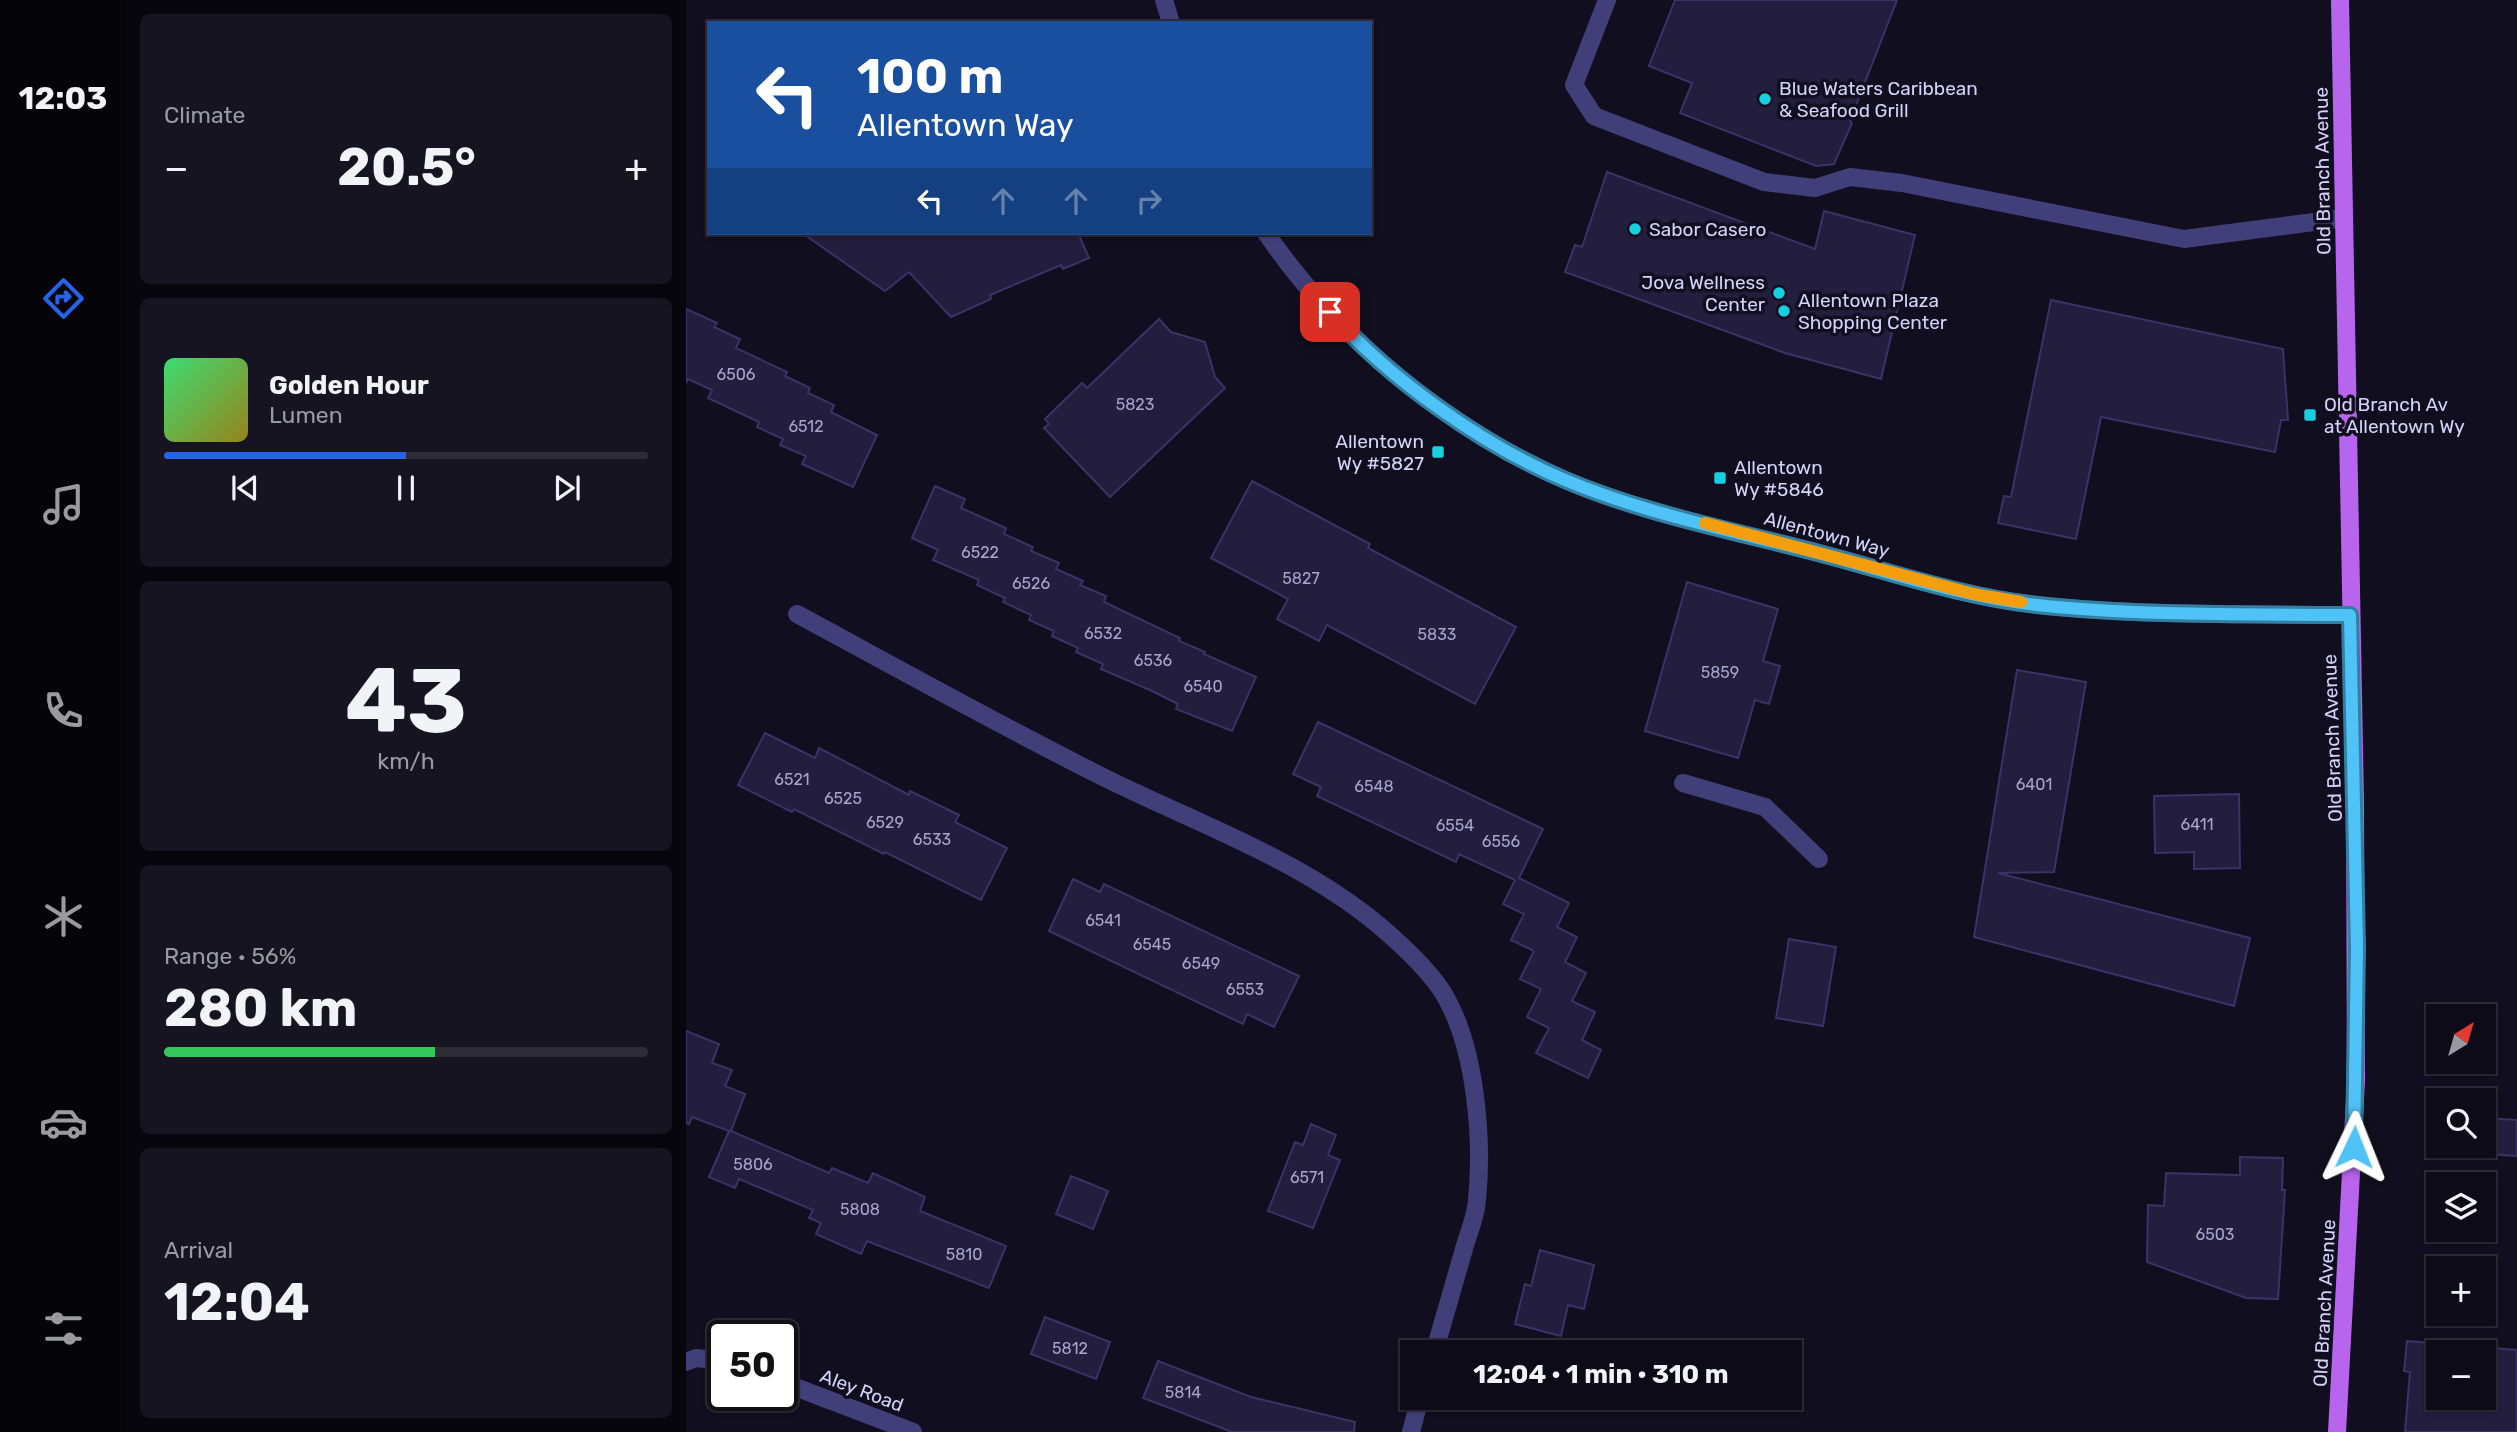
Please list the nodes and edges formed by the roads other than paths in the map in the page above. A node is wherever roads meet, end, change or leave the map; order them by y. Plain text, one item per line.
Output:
1 (1164, 0) edge
2 (1606, 0) edge
3 (2340, 0) edge
4 (1170, 21) edge
5 (2344, 218) junction
6 (1267, 235) edge
7 (797, 614) dead end
8 (2350, 615) junction
9 (1683, 783) dead end
10 (1819, 859) dead end
11 (1438, 1340) edge
12 (707, 1359) edge
13 (686, 1362) edge
14 (798, 1388) edge
15 (1416, 1410) edge
16 (913, 1432) edge
17 (1410, 1432) edge
18 (2337, 1432) edge

1 - 4 street
2 - 5 street
3 - 5 main road, Old Branch Avenue
5 - 8 main road, Old Branch Avenue
6 - 8 street, Allentown Way
7 - 11 street
8 - 18 main road, Old Branch Avenue
9 - 10 street
12 - 13 street
14 - 16 street, Aley Road
15 - 17 street

